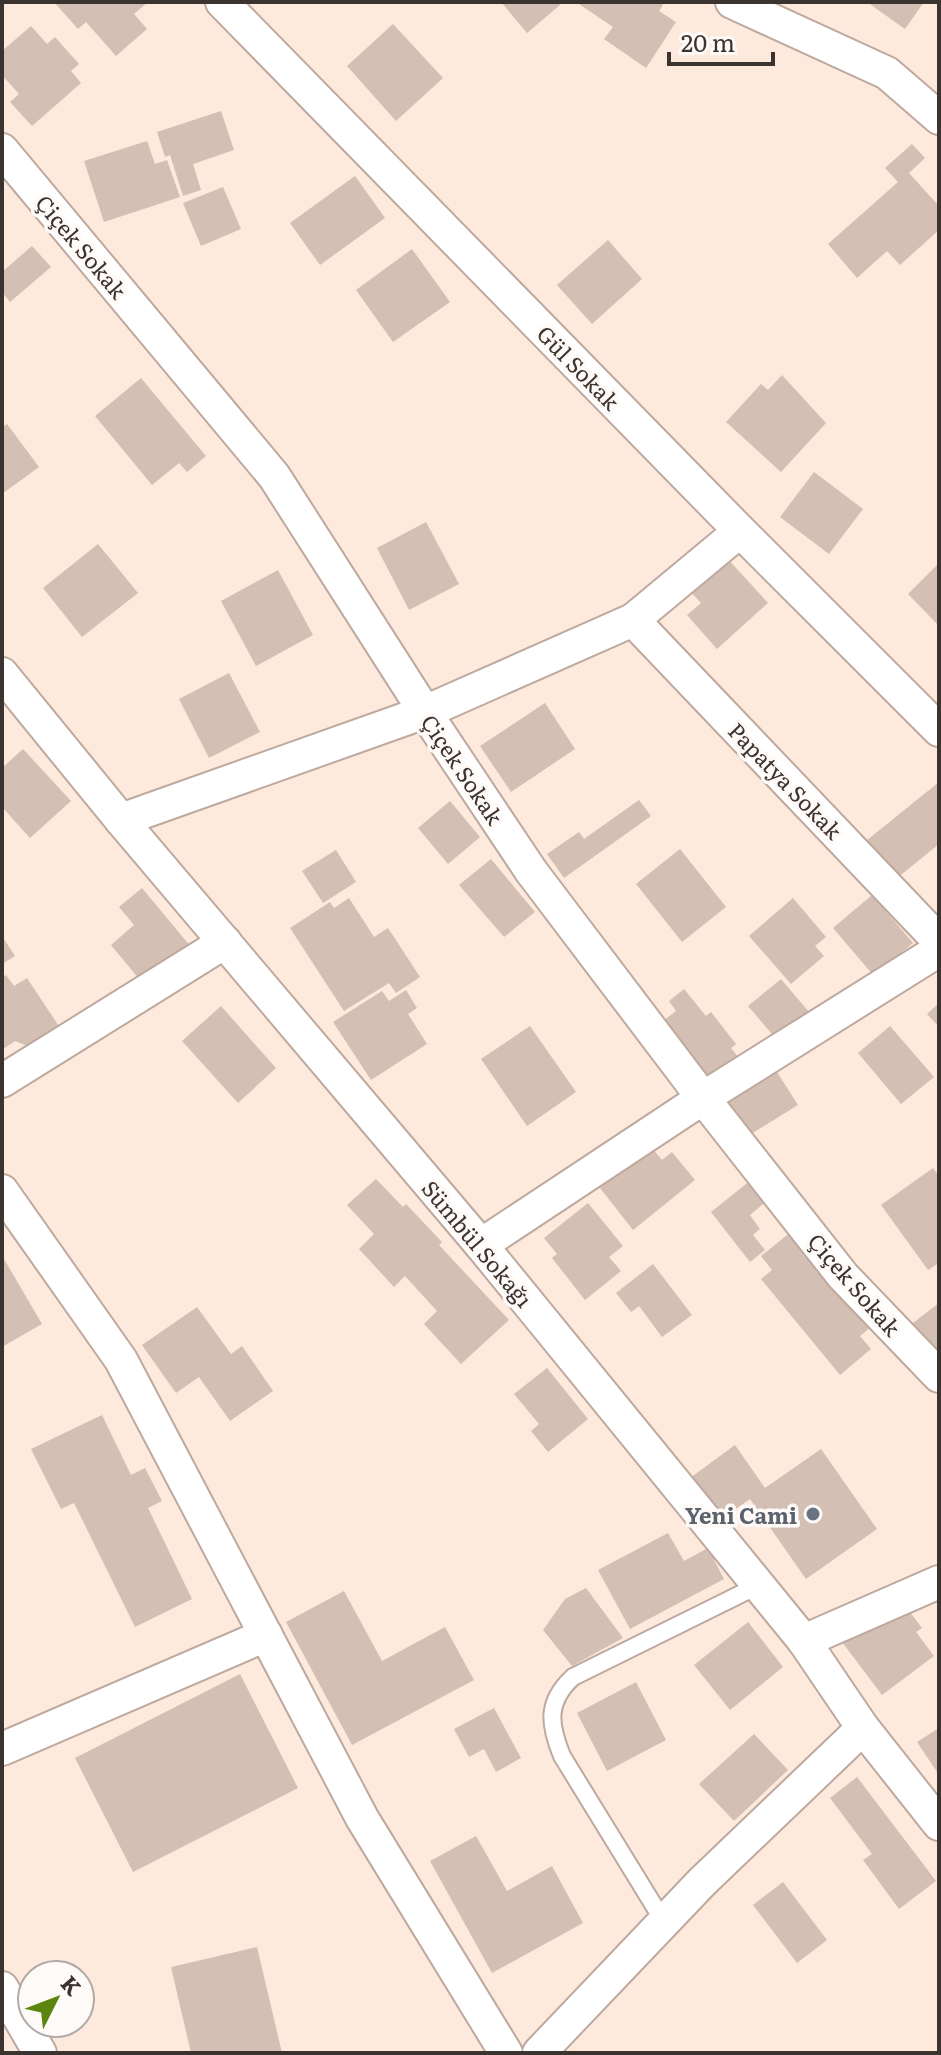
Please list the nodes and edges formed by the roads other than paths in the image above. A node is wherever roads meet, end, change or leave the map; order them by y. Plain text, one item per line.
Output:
1 (222, 2) edge
2 (732, 2) edge
3 (939, 118) edge
4 (2, 150) edge
5 (740, 531) junction
6 (633, 620) junction
7 (2, 674) edge
8 (425, 712) junction
9 (939, 730) edge
10 (121, 820) junction
11 (939, 941) edge
12 (225, 942) junction
13 (939, 950) edge
14 (2, 1081) edge
15 (703, 1098) junction
16 (2, 1191) edge
17 (481, 1245) junction
18 (939, 1376) edge
19 (939, 1582) edge
20 (759, 1585) junction
21 (266, 1635) junction
22 (804, 1641) junction
23 (863, 1728) junction
24 (2, 1749) edge
25 (939, 1824) edge
26 (664, 1922) junction
27 (2, 1988) edge
28 (40, 2053) edge
29 (506, 2053) edge
30 (539, 2053) edge

1 - 5 street, Gül Sokak
2 - 3 street
4 - 8 street, Çiçek Sokak
5 - 6 street
5 - 9 street, Gül Sokak
6 - 8 street
6 - 11 street, Papatya Sokak
7 - 10 street, Sümbül Sokağı
8 - 10 street
8 - 15 street, Çiçek Sokak
10 - 12 street, Sümbül Sokağı
12 - 14 street
12 - 17 street, Sümbül Sokağı
13 - 15 street
15 - 17 street
15 - 18 street, Çiçek Sokak
16 - 21 street
17 - 20 street, Sümbül Sokağı
19 - 22 street
20 - 22 street, Sümbül Sokağı
20 - 26 lane
21 - 24 street
21 - 29 street
22 - 23 street, Sümbül Sokağı
23 - 25 street, Sümbül Sokağı
23 - 26 street
26 - 30 street
27 - 28 street

